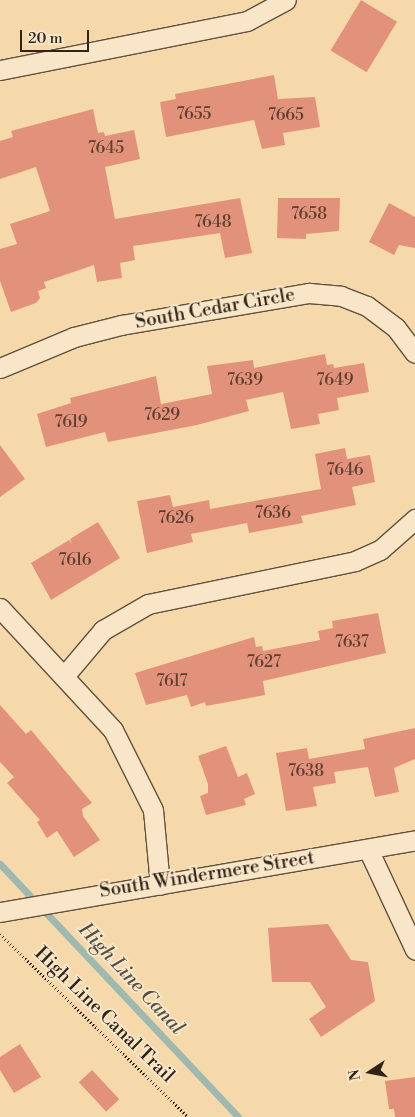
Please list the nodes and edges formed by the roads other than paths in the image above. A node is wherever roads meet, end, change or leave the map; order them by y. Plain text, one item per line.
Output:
1 (286, 0) edge
2 (0, 70) edge
3 (415, 353) edge
4 (0, 368) edge
5 (415, 519) edge
6 (0, 608) edge
7 (65, 675) junction
8 (415, 840) edge
9 (368, 849) junction
10 (160, 885) junction
11 (0, 912) edge
12 (415, 950) edge

1 - 2 street
3 - 4 street, South Cedar Circle
5 - 7 street
6 - 7 street
7 - 10 street
8 - 9 street, South Windermere Street
9 - 10 street, South Windermere Street
9 - 12 street
10 - 11 street, South Windermere Street

